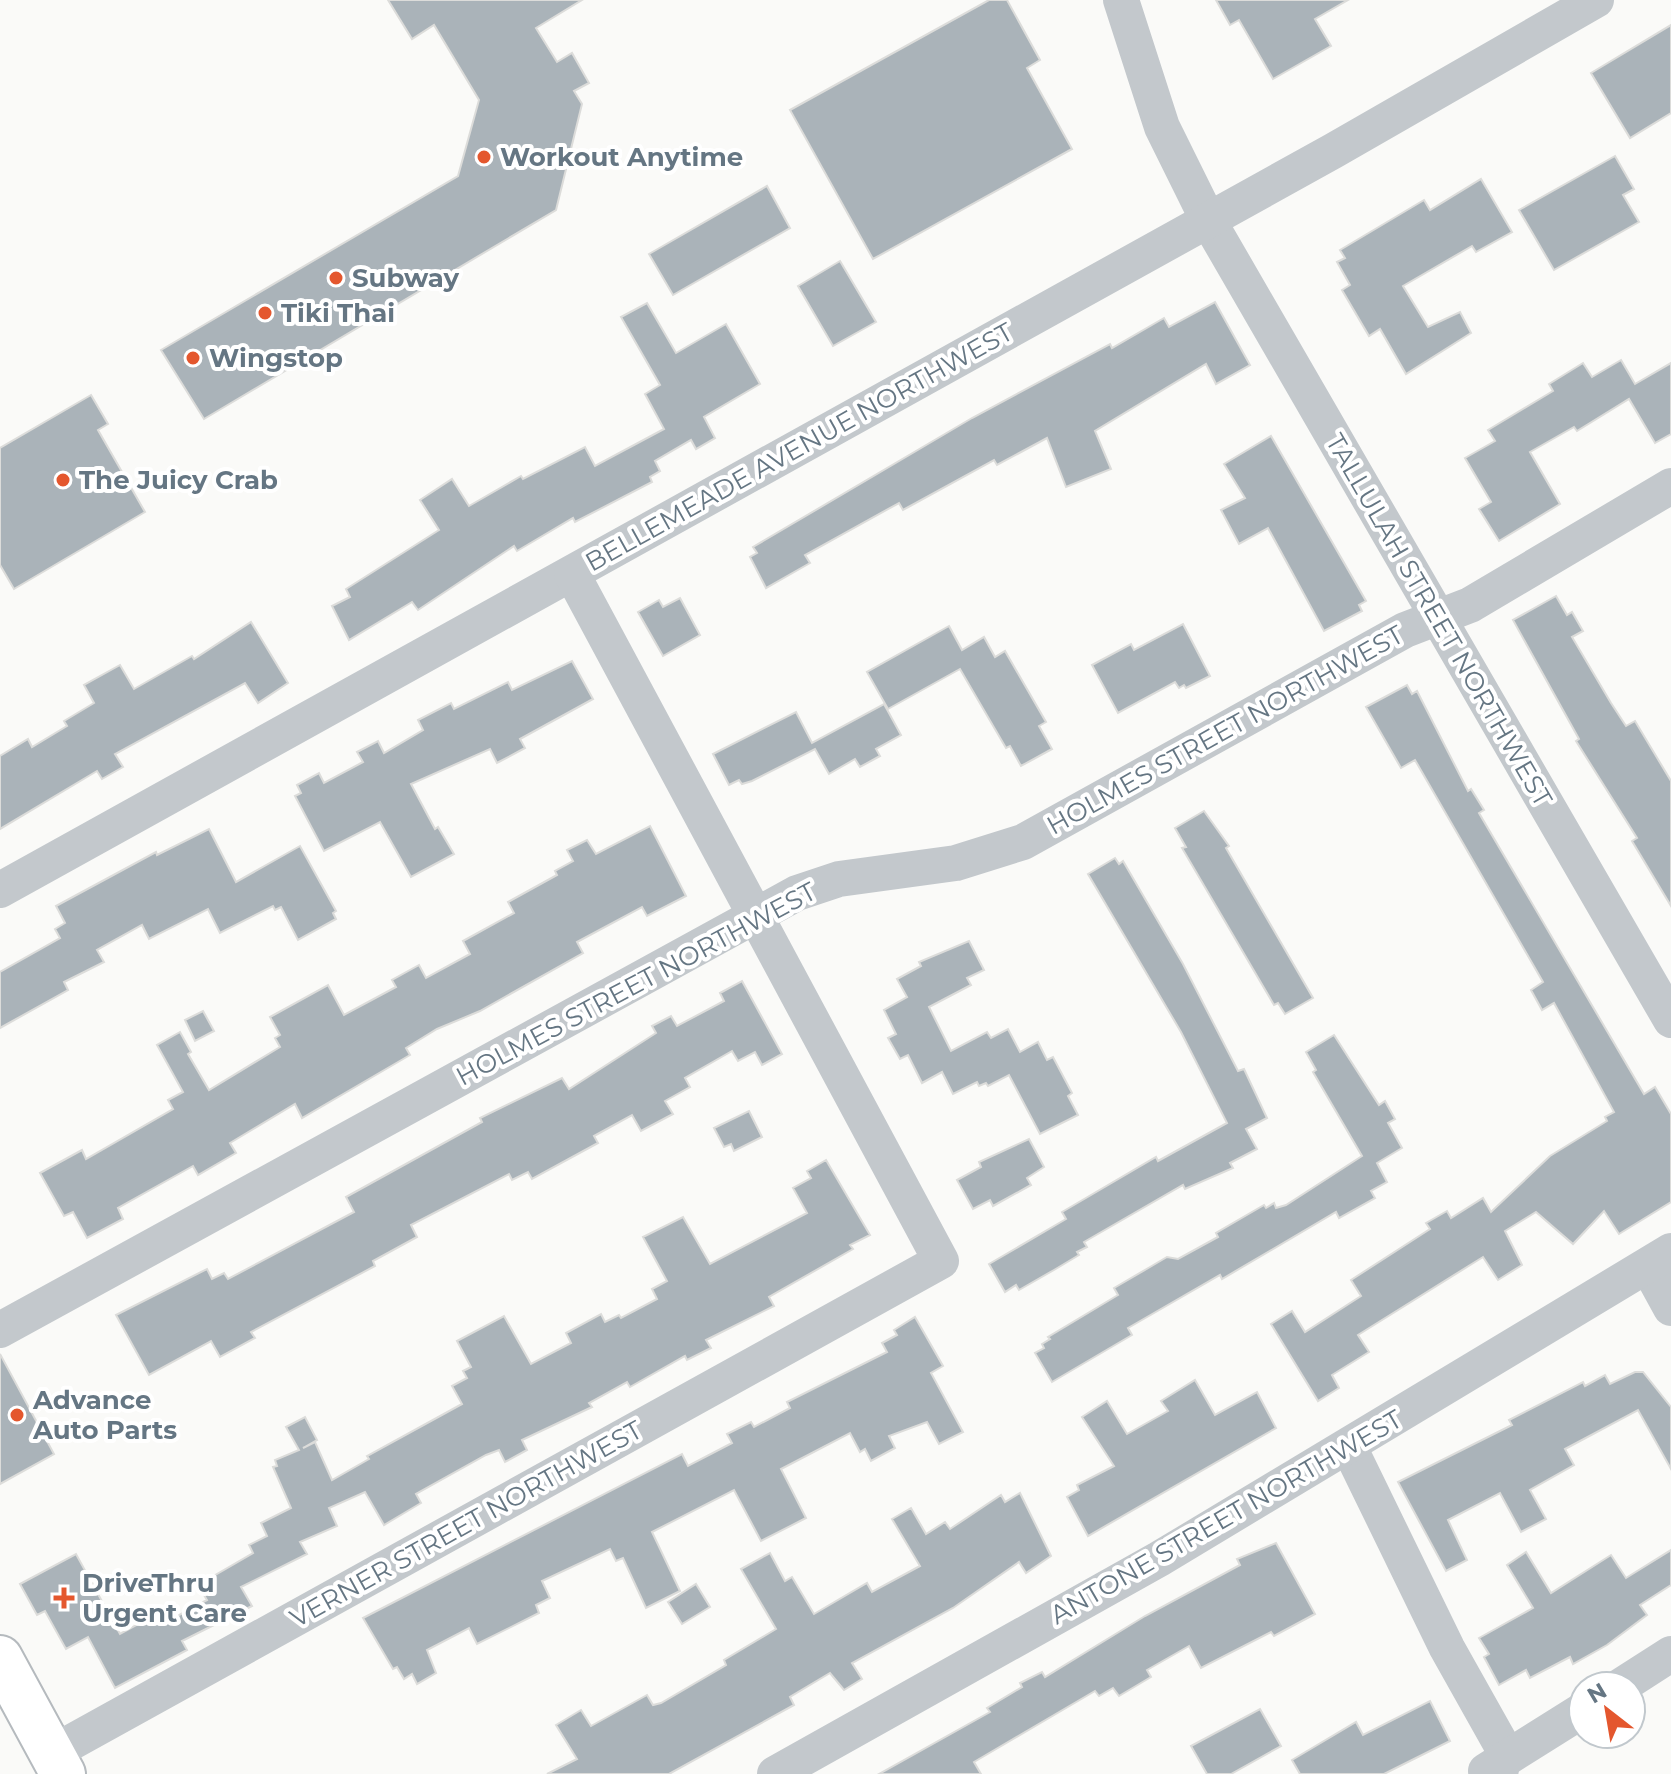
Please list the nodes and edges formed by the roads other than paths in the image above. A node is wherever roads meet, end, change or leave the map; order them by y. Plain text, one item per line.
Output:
1 (1121, 0) edge
2 (1596, 0) edge
3 (1208, 220) junction
4 (1671, 486) edge
5 (572, 574) junction
6 (1438, 618) junction
7 (0, 890) edge
8 (755, 915) junction
9 (1671, 1020) edge
10 (1659, 1258) edge
11 (1671, 1308) edge
12 (0, 1330) edge
13 (1349, 1447) junction
14 (1671, 1654) edge
15 (0, 1658) edge
16 (1646, 1670) edge
17 (1567, 1721) edge
18 (57, 1763) edge
19 (1495, 1770) edge
20 (775, 1774) edge

1 - 3 street, TALLULAH STREET NORTHWEST
2 - 3 street, BELLEMEADE AVENUE NORTHWEST
3 - 5 street, BELLEMEADE AVENUE NORTHWEST
3 - 6 street, TALLULAH STREET NORTHWEST
4 - 6 street, HOLMES STREET NORTHWEST
5 - 7 street, BELLEMEADE AVENUE NORTHWEST
5 - 8 street
6 - 8 street, HOLMES STREET NORTHWEST
6 - 9 street, TALLULAH STREET NORTHWEST
8 - 12 street, HOLMES STREET NORTHWEST
8 - 18 street, VERNER STREET NORTHWEST
10 - 11 street
10 - 13 street, ANTONE STREET NORTHWEST
13 - 19 street
13 - 20 street, ANTONE STREET NORTHWEST
14 - 16 street
15 - 18 main road
17 - 19 street

